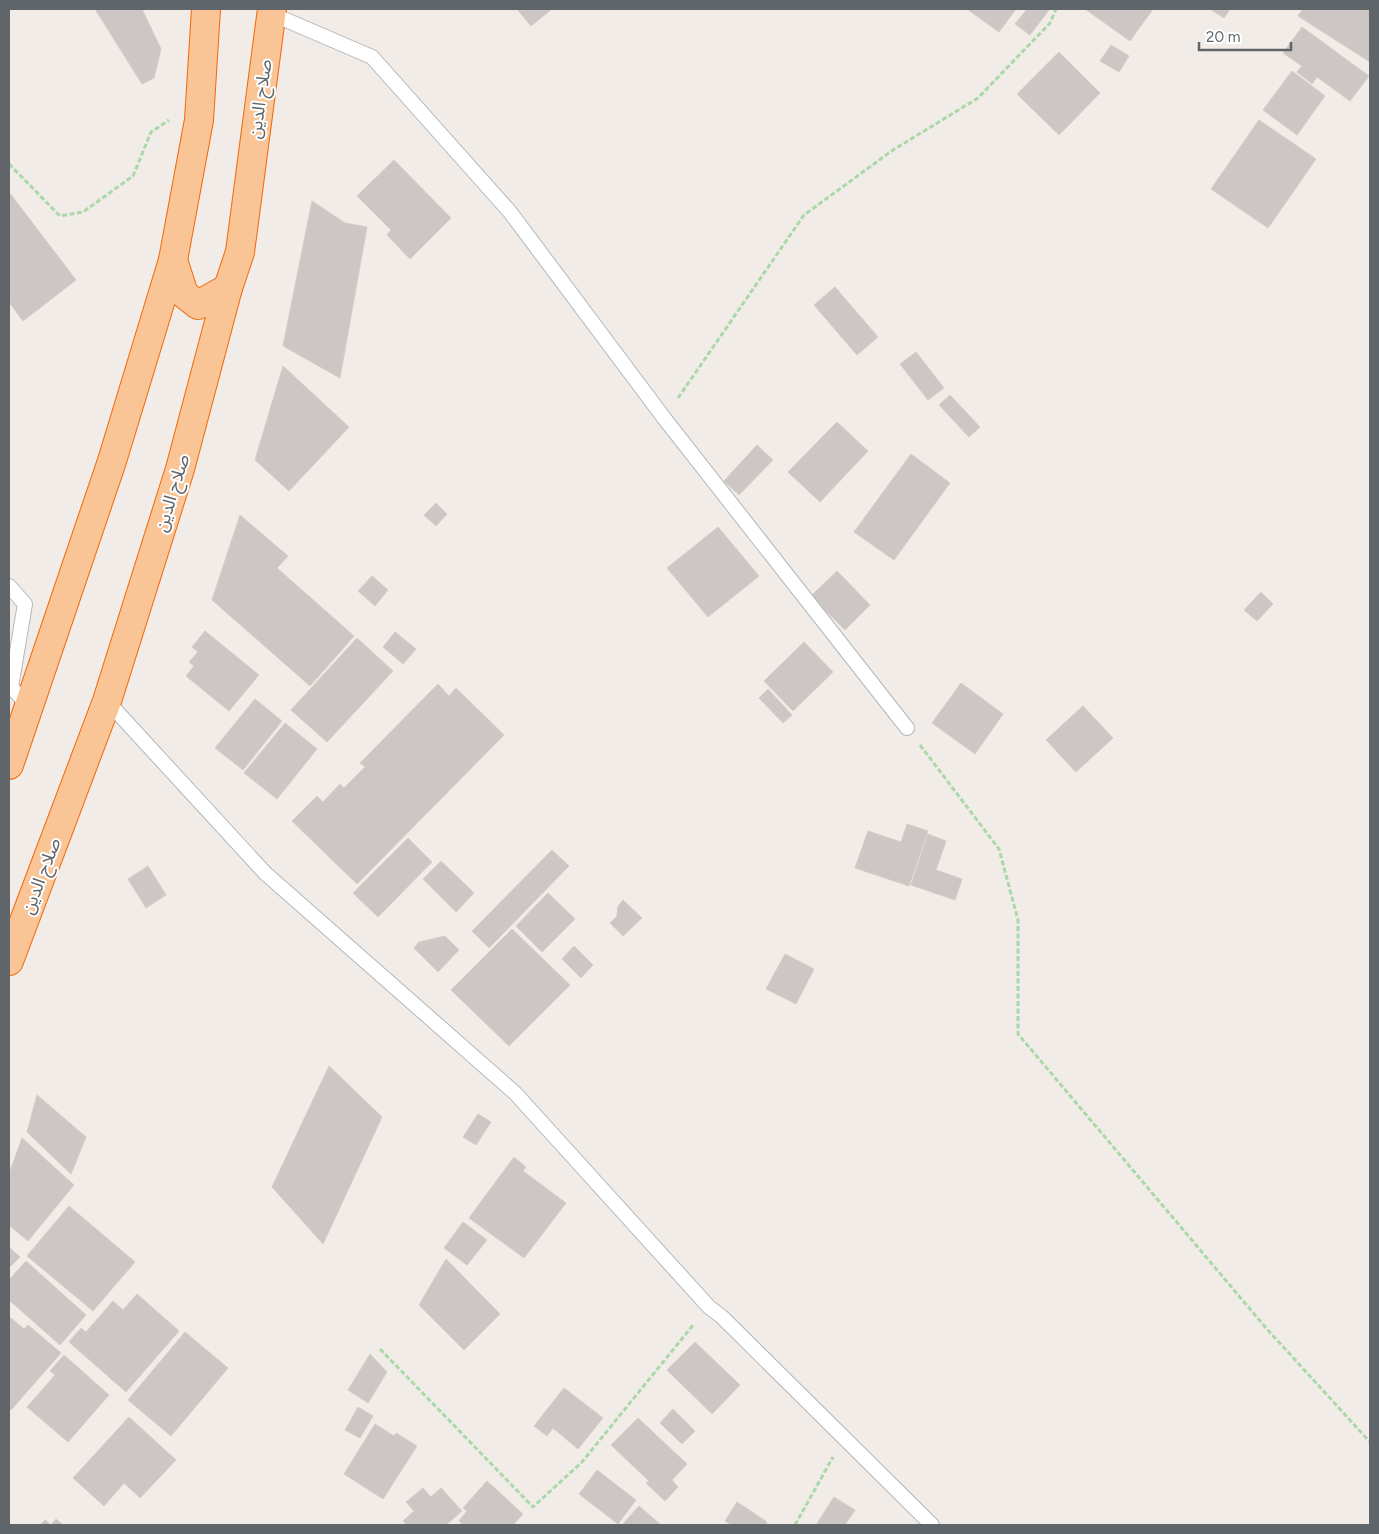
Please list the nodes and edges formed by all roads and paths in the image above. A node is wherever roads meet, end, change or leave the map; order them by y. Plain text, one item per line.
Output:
1 (206, 9) edge
2 (1056, 9) edge
3 (272, 12) edge
4 (198, 120) junction
5 (9, 164) edge
6 (173, 260) junction
7 (228, 288) junction
8 (664, 418) junction
9 (9, 586) edge
10 (107, 701) junction
11 (28, 705) junction
12 (907, 728) joint
13 (9, 765) edge
14 (9, 961) edge
15 (709, 1307) junction
16 (380, 1349) dead end
17 (843, 1439) junction
18 (1370, 1442) edge
19 (795, 1525) edge
20 (932, 1525) edge

1 - 4 highway
2 - 8 path
3 - 7 highway, صلاح الدين
3 - 8 lane
4 - 5 path
4 - 6 highway
6 - 7 highway
6 - 11 highway
7 - 10 highway, صلاح الدين
8 - 12 lane
9 - 11 lane
10 - 14 highway, صلاح الدين
10 - 15 lane
11 - 13 highway
12 - 18 path
15 - 16 path
15 - 17 lane
17 - 19 path
17 - 20 lane

